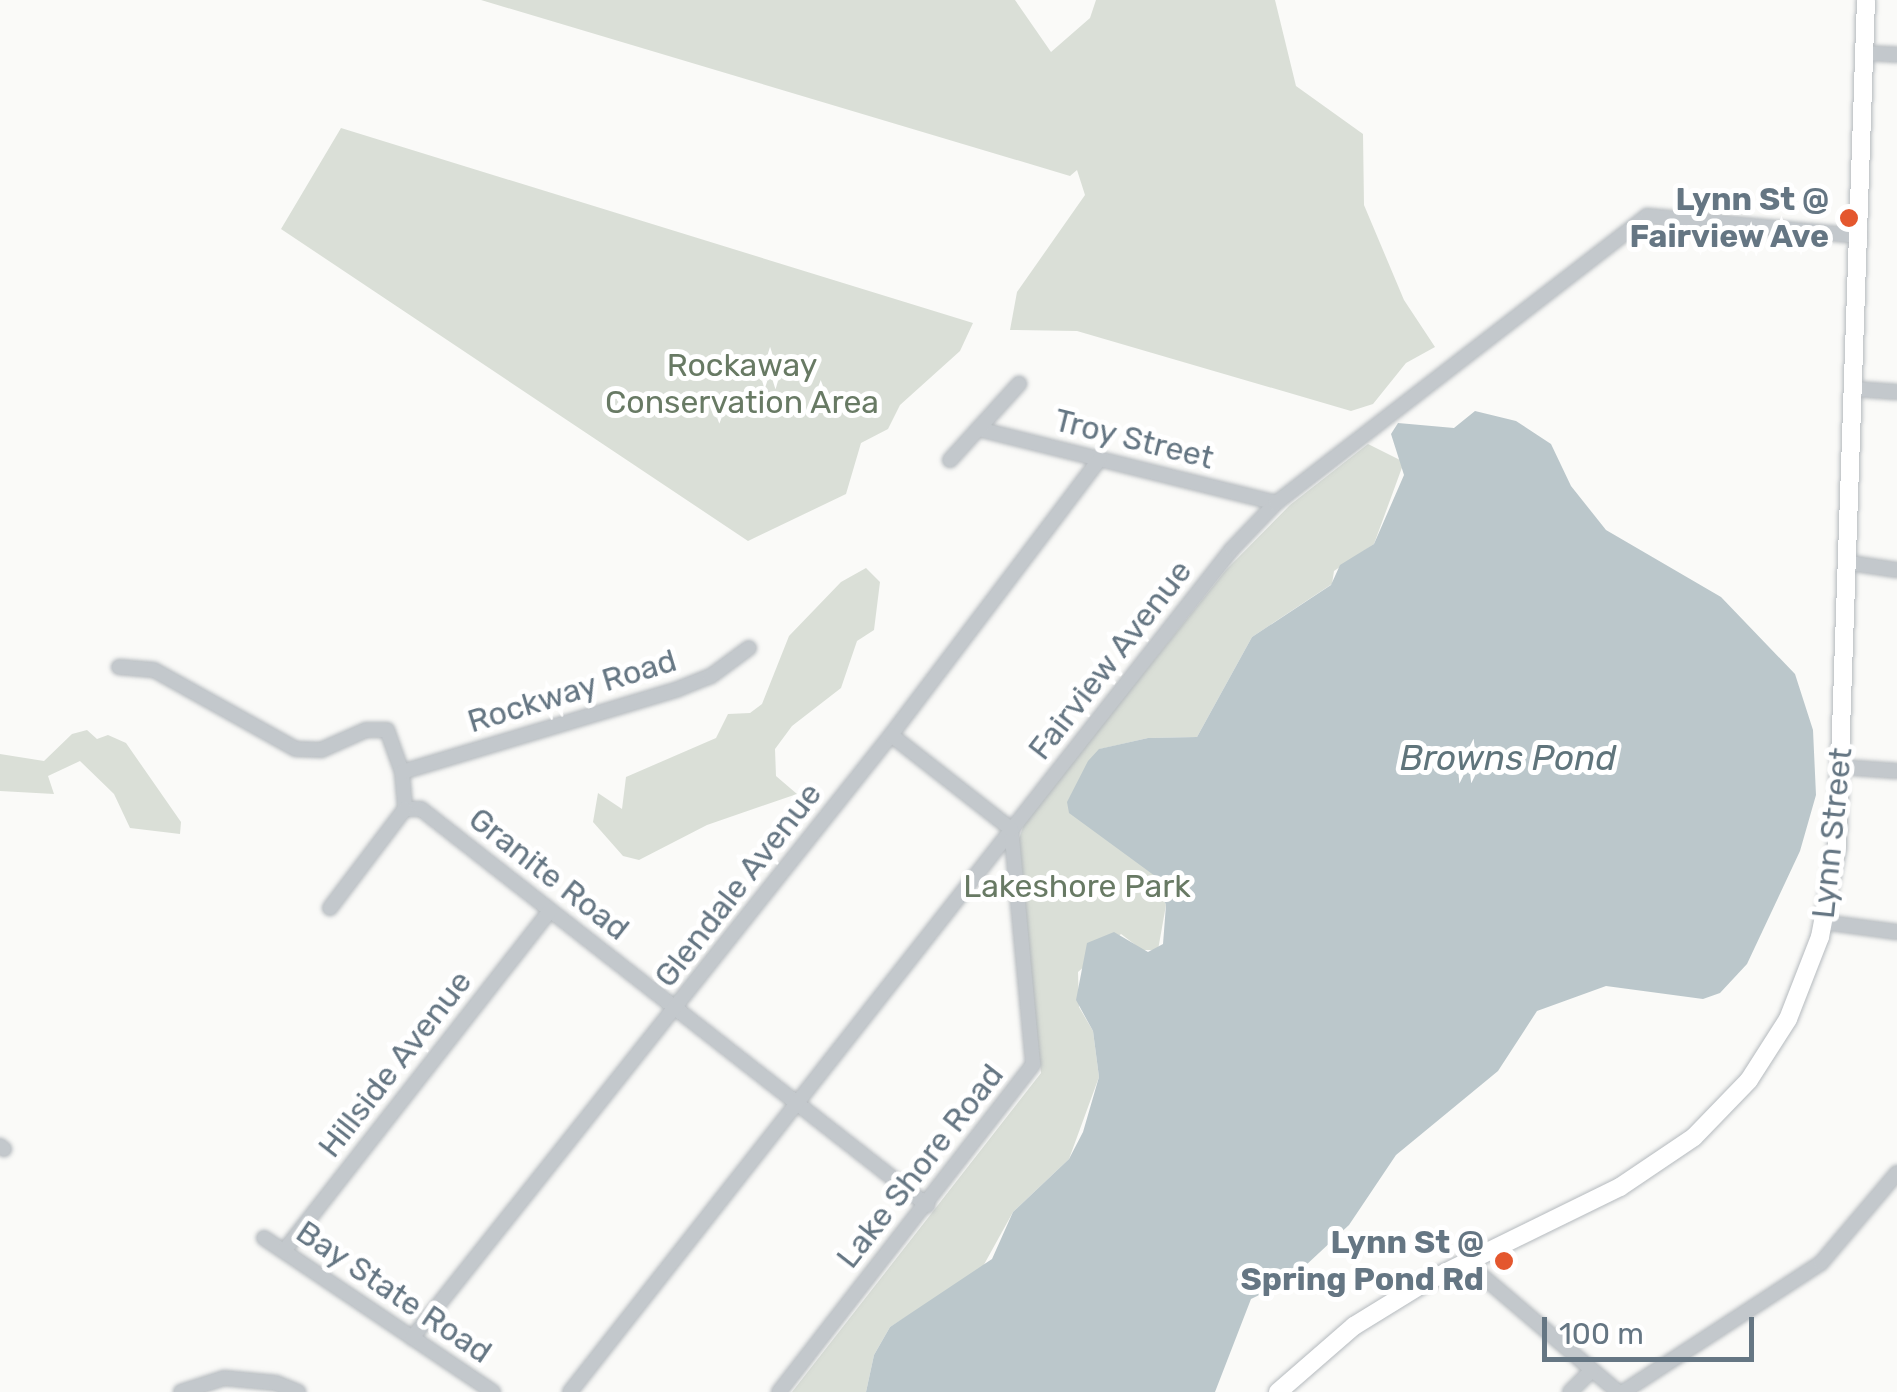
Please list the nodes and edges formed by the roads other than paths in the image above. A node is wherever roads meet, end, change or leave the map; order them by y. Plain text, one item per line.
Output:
1 (1866, 0) edge
2 (1864, 53) junction
3 (1897, 56) edge
4 (1860, 236) junction
5 (1020, 384) dead end
6 (1856, 389) junction
7 (1897, 392) edge
8 (978, 429) junction
9 (1100, 459) junction
10 (950, 460) dead end
11 (1276, 503) junction
12 (1850, 563) junction
13 (1897, 570) edge
14 (749, 648) dead end
15 (119, 667) dead end
16 (890, 735) junction
17 (1841, 766) junction
18 (402, 772) junction
19 (1897, 772) edge
20 (405, 808) junction
21 (1010, 830) junction
22 (330, 908) dead end
23 (550, 910) junction
24 (1823, 922) junction
25 (1897, 932) edge
26 (676, 1009) junction
27 (797, 1103) junction
28 (1897, 1173) edge
29 (927, 1205) junction
30 (264, 1238) dead end
31 (284, 1252) junction
32 (1467, 1263) junction
33 (412, 1338) junction
34 (1592, 1372) junction
35 (181, 1392) edge
36 (298, 1392) edge
37 (493, 1392) edge
38 (570, 1392) edge
39 (780, 1392) edge
40 (1278, 1392) edge
41 (1570, 1392) edge
42 (1621, 1392) edge

1 - 2 main road, Lynn Street
2 - 3 street
2 - 4 main road, Lynn Street
4 - 6 main road, Lynn Street
4 - 11 street, Fairview Avenue
5 - 8 street
6 - 7 street
6 - 12 main road, Lynn Street
8 - 9 street, Troy Street
8 - 10 street
9 - 11 street, Troy Street
9 - 16 street, Glendale Avenue
11 - 21 street, Fairview Avenue
12 - 13 street
12 - 17 main road, Lynn Street
14 - 18 street, Rockway Road
15 - 18 street
16 - 21 street
16 - 26 street, Glendale Avenue
17 - 19 street
17 - 24 main road, Lynn Street
18 - 20 street
20 - 22 street
20 - 23 street, Granite Road
21 - 27 street, Fairview Avenue
21 - 29 street, Lake Shore Road
23 - 26 street, Granite Road
23 - 31 street, Hillside Avenue
24 - 25 street
24 - 32 main road, Lynn Street
26 - 27 street, Granite Road
26 - 33 street, Glendale Avenue
27 - 29 street, Granite Road
27 - 38 street, Fairview Avenue
28 - 42 street
29 - 39 street, Lake Shore Road
30 - 31 street, Bay State Road
31 - 33 street, Bay State Road
32 - 34 street
32 - 40 main road, Lynn Street
33 - 37 street, Bay State Road
34 - 41 street
34 - 42 street
35 - 36 street

